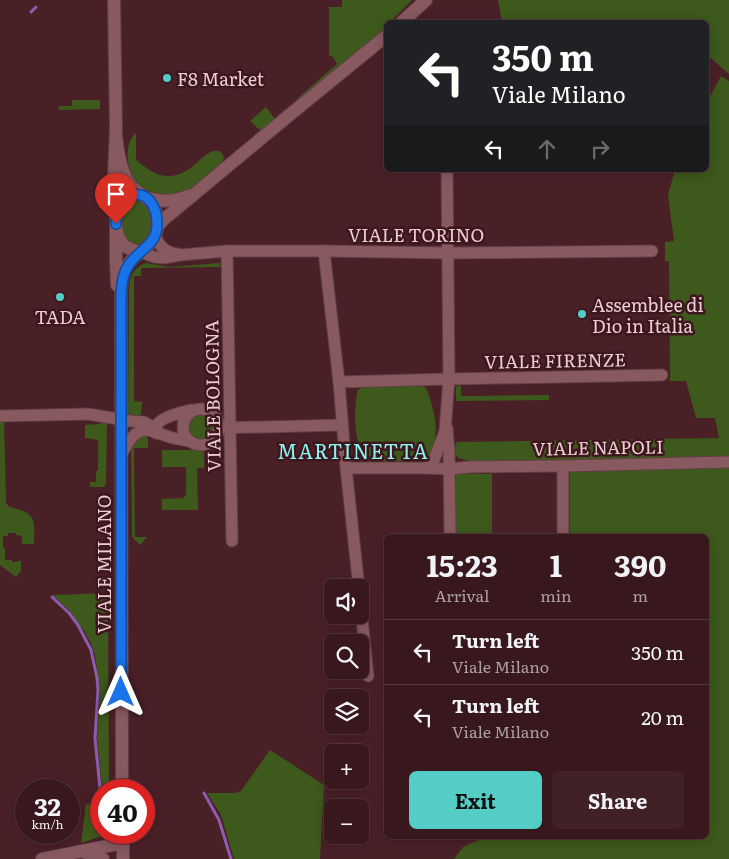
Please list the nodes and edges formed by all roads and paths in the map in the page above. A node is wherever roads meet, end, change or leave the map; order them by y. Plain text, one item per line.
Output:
1 (114, 0) edge
2 (426, 0) edge
3 (404, 20) edge
4 (384, 38) edge
5 (116, 136) junction
6 (447, 172) edge
7 (199, 191) junction
8 (144, 197) junction
9 (116, 212) junction
10 (116, 230) junction
11 (156, 231) junction
12 (228, 251) junction
13 (324, 251) junction
14 (652, 251) dead end
15 (141, 252) junction
16 (448, 253) junction
17 (180, 255) junction
18 (121, 308) junction
19 (662, 375) dead end
20 (449, 379) junction
21 (338, 382) junction
22 (193, 410) junction
23 (0, 416) edge
24 (121, 420) junction
25 (342, 425) junction
26 (446, 425) junction
27 (225, 428) junction
28 (156, 433) junction
29 (189, 441) junction
30 (449, 451) junction
31 (121, 455) junction
32 (729, 462) edge
33 (563, 466) junction
34 (468, 467) junction
35 (346, 468) junction
36 (426, 468) junction
37 (449, 469) junction
38 (450, 534) edge
39 (563, 534) edge
40 (232, 540) dead end
41 (358, 579) edge
42 (122, 779) edge
43 (104, 844) edge
44 (123, 844) edge
45 (79, 852) junction
46 (42, 859) edge
47 (103, 859) edge
48 (122, 859) edge

1 - 5 street, VIALE MILANO
2 - 3 street
4 - 7 street
5 - 8 street, VIALE MILANO
5 - 9 street, VIALE MILANO
6 - 16 street
7 - 8 street
7 - 11 street
8 - 9 street
8 - 11 street, VIALE MILANO
9 - 10 street, VIALE MILANO
10 - 15 street
10 - 18 street, VIALE MILANO
11 - 15 street, VIALE MILANO
11 - 17 street
12 - 13 street, VIALE TORINO
12 - 17 street, VIALE TORINO
12 - 27 street, VIALE BOLOGNA
13 - 16 street, VIALE TORINO
13 - 21 street
14 - 16 street, VIALE TORINO
15 - 17 street, VIALE TORINO
15 - 18 street, VIALE MILANO
16 - 20 street
18 - 24 street, VIALE MILANO
19 - 20 street, VIALE FIRENZE
20 - 21 street, VIALE FIRENZE
20 - 26 street
21 - 25 street
22 - 27 street
22 - 28 street
22 - 29 street
23 - 24 street
24 - 28 street
24 - 31 street, VIALE MILANO
25 - 27 street
25 - 35 street
26 - 30 street
26 - 36 street
27 - 29 street
27 - 40 street, VIALE BOLOGNA
28 - 29 street
28 - 31 street
30 - 34 street
30 - 37 street
31 - 42 street, VIALE MILANO
32 - 33 street, VIALE NAPOLI
33 - 34 street, VIALE NAPOLI
33 - 39 street
34 - 37 street, VIALE NAPOLI
35 - 36 street, VIALE NAPOLI
35 - 41 street
36 - 37 street, VIALE NAPOLI
37 - 38 street
43 - 45 street
44 - 48 street
45 - 46 street
45 - 47 street

